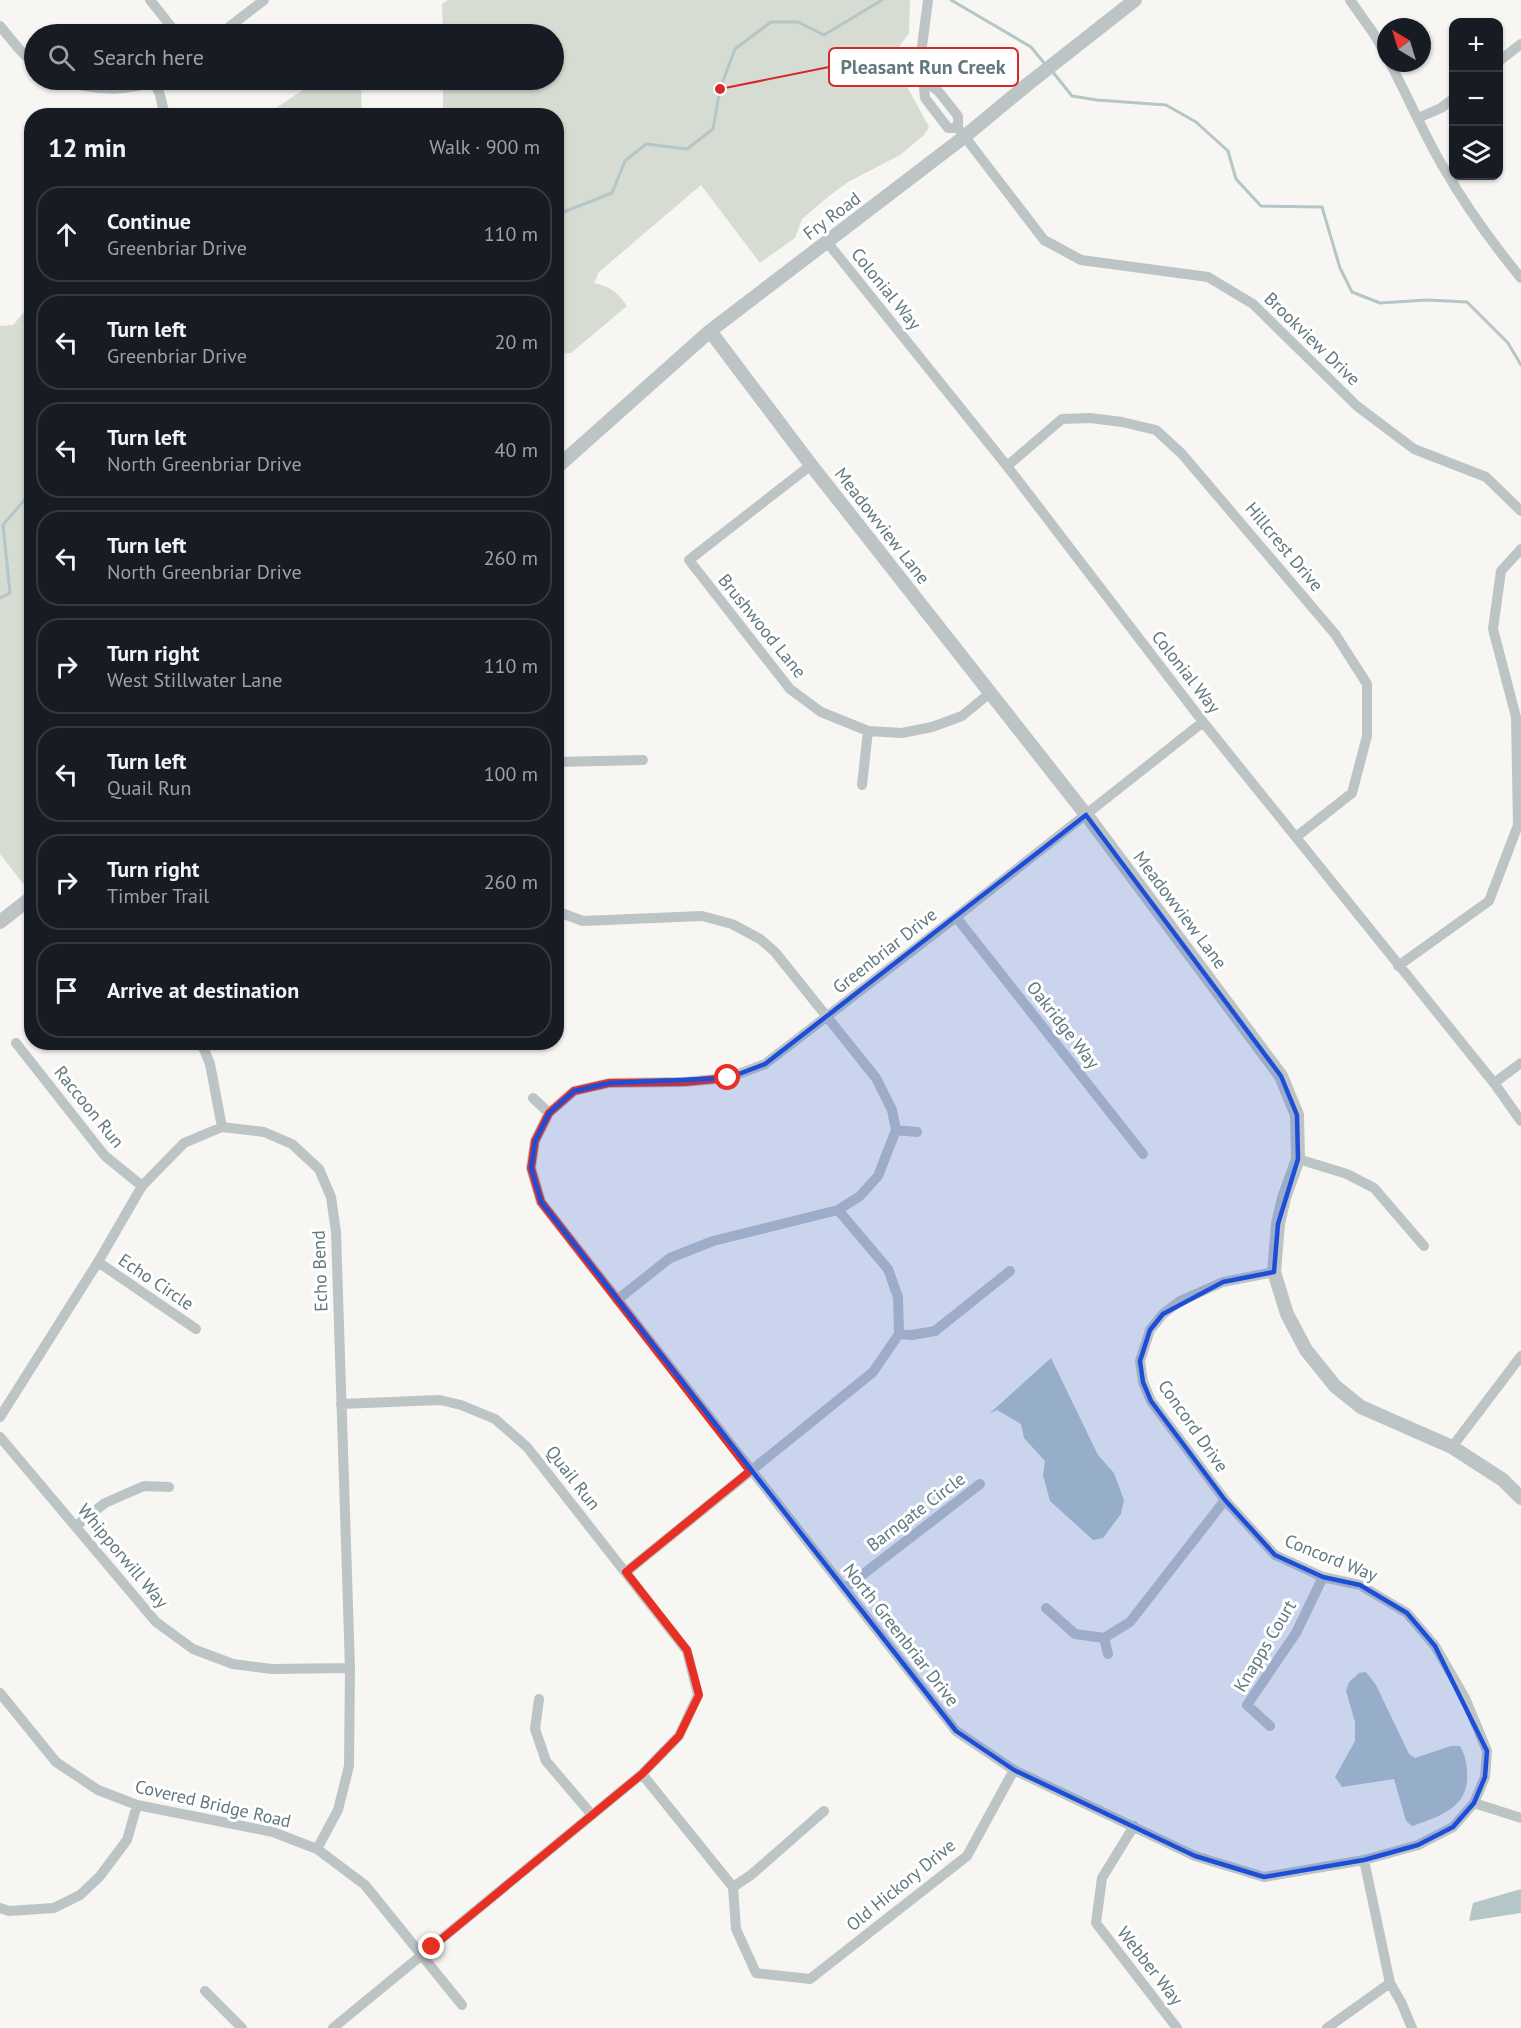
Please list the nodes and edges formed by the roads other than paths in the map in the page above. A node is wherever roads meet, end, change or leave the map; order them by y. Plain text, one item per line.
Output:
1 (150, 0) edge
2 (264, 0) edge
3 (928, 0) edge
4 (1135, 0) edge
5 (1350, 0) edge
6 (169, 24) edge
7 (233, 24) edge
8 (1, 28) edge
9 (1377, 39) edge
10 (1521, 44) edge
11 (24, 54) edge
12 (1503, 58) edge
13 (1395, 72) edge
14 (159, 90) edge
15 (1449, 102) edge
16 (163, 108) edge
17 (1418, 118) junction
18 (961, 132) junction
19 (827, 242) junction
20 (1521, 278) edge
21 (710, 332) junction
22 (564, 461) edge
23 (811, 465) junction
24 (1007, 466) junction
25 (1521, 511) edge
26 (1521, 549) edge
27 (990, 693) junction
28 (1203, 722) junction
29 (868, 730) junction
30 (643, 760) dead end
31 (564, 762) edge
32 (862, 785) dead end
33 (1519, 797) edge
34 (1086, 815) junction
35 (1296, 837) junction
36 (24, 903) edge
37 (564, 914) edge
38 (957, 917) junction
39 (0, 922) edge
40 (1398, 966) junction
41 (828, 1017) junction
42 (16, 1043) dead end
43 (204, 1050) edge
44 (1521, 1063) edge
45 (1494, 1083) junction
46 (533, 1098) dead end
47 (549, 1113) junction
48 (1521, 1120) edge
49 (222, 1127) junction
50 (896, 1130) junction
51 (917, 1132) dead end
52 (1143, 1154) dead end
53 (1298, 1158) junction
54 (142, 1186) junction
55 (838, 1210) junction
56 (1424, 1246) dead end
57 (98, 1262) junction
58 (1010, 1271) dead end
59 (1274, 1272) junction
60 (617, 1300) junction
61 (196, 1329) dead end
62 (899, 1334) junction
63 (1521, 1356) edge
64 (341, 1404) junction
65 (0, 1417) edge
66 (0, 1437) edge
67 (1452, 1447) junction
68 (750, 1471) junction
69 (980, 1484) dead end
70 (168, 1487) dead end
71 (1521, 1498) edge
72 (1225, 1500) junction
73 (76, 1526) junction
74 (626, 1572) junction
75 (1323, 1576) junction
76 (844, 1589) junction
77 (1046, 1608) dead end
78 (1104, 1638) junction
79 (1108, 1654) dead end
80 (350, 1668) junction
81 (0, 1693) edge
82 (539, 1699) dead end
83 (1270, 1726) dead end
84 (1014, 1770) junction
85 (642, 1774) junction
86 (1474, 1803) junction
87 (137, 1805) junction
88 (824, 1811) dead end
89 (592, 1815) junction
90 (1521, 1818) edge
91 (1134, 1826) junction
92 (317, 1849) junction
93 (1364, 1860) junction
94 (733, 1887) junction
95 (0, 1908) edge
96 (422, 1955) junction
97 (1390, 1983) junction
98 (205, 1991) dead end
99 (462, 2005) dead end
100 (242, 2028) edge
101 (333, 2028) edge
102 (1177, 2028) edge
103 (1327, 2028) edge
104 (1412, 2028) edge

1 - 6 street
2 - 7 street
3 - 18 street, Brookview Drive
4 - 18 street, Fry Road
5 - 9 street
8 - 11 street
10 - 12 street
13 - 17 street
14 - 16 street
15 - 17 street
17 - 20 street
18 - 19 street, Fry Road
18 - 25 street, Brookview Drive
19 - 21 street, Fry Road
19 - 24 street, Colonial Way
21 - 22 street, Fry Road
21 - 23 street, Meadowview Lane
23 - 27 street, Meadowview Lane
23 - 29 street, Brushwood Lane
24 - 28 street, Colonial Way
24 - 35 street, Hillcrest Drive
26 - 33 street
27 - 29 street, Brushwood Lane
27 - 34 street, Meadowview Lane
28 - 34 street, Greenbriar Drive
28 - 35 street, Colonial Way
29 - 32 street
30 - 31 street
33 - 40 street
34 - 38 street, Greenbriar Drive
34 - 53 street, Meadowview Lane
35 - 40 street, Colonial Way
36 - 39 street
37 - 41 street
38 - 41 street, Greenbriar Drive
38 - 52 street, Oakridge Way
40 - 45 street, Colonial Way
41 - 47 street, Greenbriar Drive
41 - 50 street
42 - 54 street, Raccoon Run
43 - 49 street
44 - 45 street
45 - 48 street, Colonial Way
46 - 47 street
47 - 60 street, North Greenbriar Drive
49 - 54 street, Echo Bend
49 - 64 street, Echo Bend
50 - 51 street
50 - 55 street
53 - 56 street
53 - 59 street, Meadowview Lane
54 - 57 street, Echo Bend
55 - 60 street
55 - 62 street
57 - 61 street, Echo Circle
57 - 65 street, Echo Bend
58 - 62 street
59 - 67 street, Meadowview Lane
59 - 72 street, Concord Drive
60 - 68 street, North Greenbriar Drive
62 - 68 street
63 - 67 street
64 - 74 street, Quail Run
64 - 80 street, Echo Bend
66 - 73 street, Whipporwill Way
67 - 71 street, Meadowview Lane
68 - 74 street
68 - 76 street, North Greenbriar Drive
69 - 76 street, Barngate Circle
70 - 73 street
72 - 75 street, Concord Way
72 - 78 street
73 - 80 street, Whipporwill Way
74 - 85 street, Quail Run
75 - 83 street, Knapps Court
75 - 86 street, Concord Way
76 - 84 street, North Greenbriar Drive
77 - 78 street
78 - 79 street
80 - 92 street, Echo Bend
81 - 87 street, Covered Bridge Road
82 - 89 street
84 - 91 street, North Greenbriar Drive
84 - 94 street, Old Hickory Drive
85 - 89 street
85 - 94 street
86 - 90 street
86 - 93 street, North Greenbriar Drive
87 - 92 street, Covered Bridge Road
87 - 95 street
88 - 94 street
89 - 96 street
91 - 93 street, North Greenbriar Drive
91 - 102 street, Webber Way
92 - 96 street, Covered Bridge Road
93 - 97 street
96 - 99 street, Covered Bridge Road
96 - 101 street
97 - 103 street
97 - 104 street
98 - 100 street

